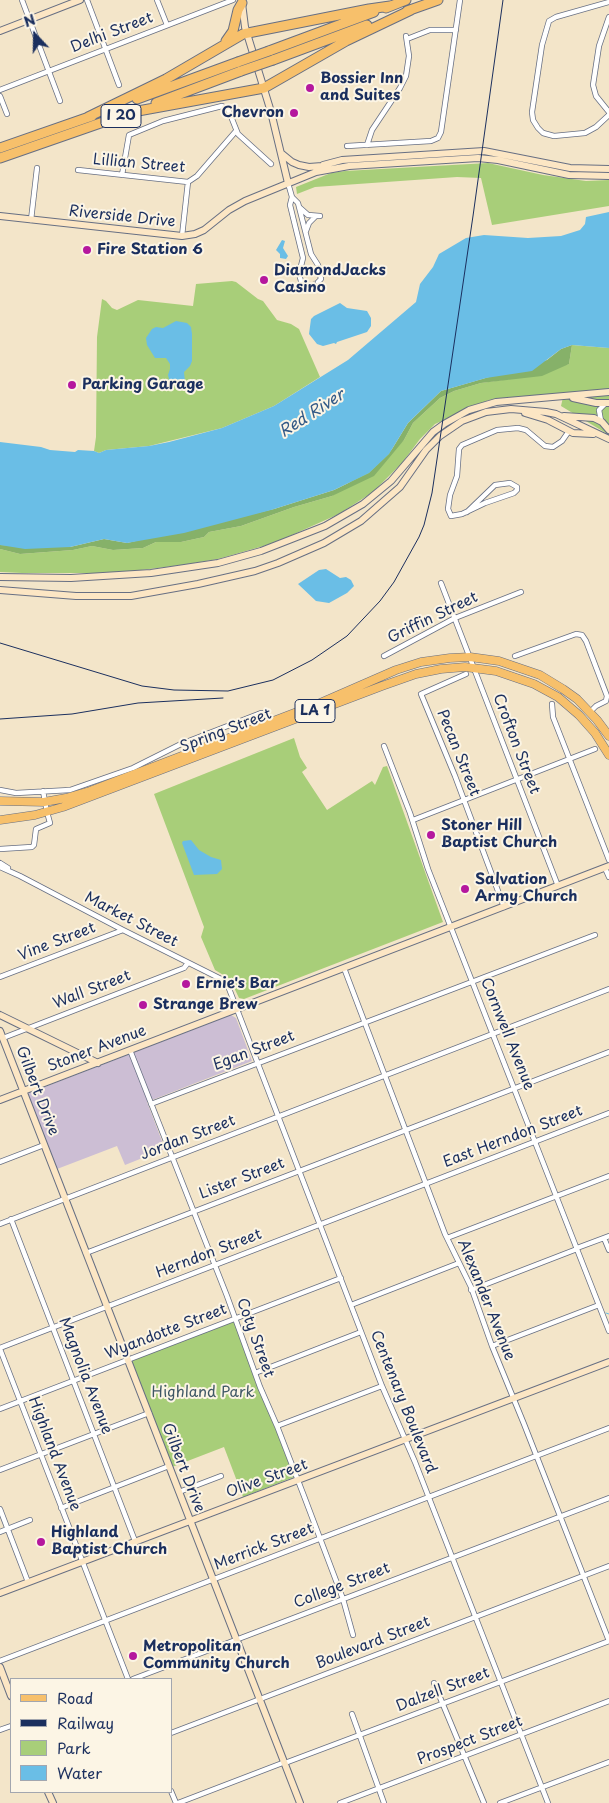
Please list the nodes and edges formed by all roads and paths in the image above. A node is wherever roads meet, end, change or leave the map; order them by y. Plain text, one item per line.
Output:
1 (22, 0) edge
2 (80, 0) edge
3 (87, 0) edge
4 (158, 0) edge
5 (406, 0) edge
6 (438, 0) edge
7 (460, 0) edge
8 (239, 1) edge
9 (609, 2) edge
10 (390, 6) junction
11 (411, 10) junction
12 (609, 17) edge
13 (29, 20) junction
14 (167, 25) junction
15 (456, 30) junction
16 (0, 31) edge
17 (247, 32) junction
18 (222, 45) junction
19 (105, 49) junction
20 (271, 55) junction
21 (240, 67) junction
22 (48, 71) junction
23 (119, 85) dead end
24 (264, 88) junction
25 (0, 90) edge
26 (0, 96) edge
27 (60, 101) dead end
28 (127, 113) junction
29 (609, 113) edge
30 (7, 114) dead end
31 (88, 117) junction
32 (236, 131) junction
33 (42, 143) junction
34 (367, 145) junction
35 (347, 146) dead end
36 (0, 147) edge
37 (281, 152) junction
38 (0, 158) edge
39 (271, 164) dead end
40 (0, 165) edge
41 (323, 165) junction
42 (37, 168) dead end
43 (609, 169) edge
44 (78, 170) dead end
45 (316, 172) junction
46 (122, 175) junction
47 (609, 176) edge
48 (188, 182) junction
49 (288, 183) junction
50 (292, 197) junction
51 (299, 207) junction
52 (0, 216) edge
53 (32, 220) junction
54 (306, 232) junction
55 (182, 236) junction
56 (318, 282) dead end
57 (307, 285) dead end
58 (609, 392) edge
59 (538, 398) junction
60 (608, 403) edge
61 (494, 410) junction
62 (556, 414) junction
63 (606, 425) edge
64 (569, 431) junction
65 (599, 435) junction
66 (609, 439) edge
67 (466, 512) junction
68 (0, 577) edge
69 (441, 582) dead end
70 (0, 590) edge
71 (521, 592) dead end
72 (455, 618) junction
73 (384, 656) dead end
74 (516, 656) dead end
75 (470, 657) junction
76 (474, 667) junction
77 (466, 674) dead end
78 (552, 704) dead end
79 (590, 712) junction
80 (271, 725) junction
81 (609, 736) edge
82 (384, 746) dead end
83 (595, 749) dead end
84 (609, 756) edge
85 (570, 758) junction
86 (517, 779) junction
87 (0, 790) edge
88 (44, 790) junction
89 (464, 800) junction
90 (0, 801) edge
91 (44, 802) junction
92 (46, 812) junction
93 (0, 820) edge
94 (413, 820) junction
95 (0, 849) edge
96 (609, 860) edge
97 (0, 862) edge
98 (607, 867) edge
99 (0, 868) edge
100 (20, 876) junction
101 (609, 877) edge
102 (558, 886) junction
103 (504, 907) junction
104 (451, 927) junction
105 (122, 930) junction
106 (595, 935) dead end
107 (188, 963) junction
108 (344, 968) junction
109 (0, 977) edge
110 (472, 981) junction
111 (609, 989) edge
112 (237, 1009) junction
113 (0, 1015) edge
114 (365, 1022) junction
115 (27, 1028) junction
116 (1, 1034) edge
117 (493, 1034) junction
118 (130, 1050) junction
119 (609, 1052) edge
120 (98, 1063) junction
121 (258, 1063) junction
122 (386, 1076) junction
123 (514, 1088) junction
124 (23, 1091) junction
125 (0, 1100) edge
126 (151, 1104) junction
127 (609, 1113) edge
128 (279, 1117) junction
129 (406, 1130) junction
130 (535, 1142) junction
131 (44, 1145) junction
132 (172, 1158) junction
133 (0, 1162) edge
134 (299, 1171) junction
135 (609, 1176) edge
136 (426, 1184) junction
137 (556, 1196) junction
138 (65, 1199) junction
139 (193, 1211) junction
140 (11, 1219) junction
141 (0, 1224) edge
142 (320, 1225) junction
143 (606, 1237) edge
144 (448, 1238) junction
145 (577, 1249) junction
146 (609, 1250) edge
147 (86, 1253) junction
148 (459, 1263) junction
149 (214, 1265) junction
150 (340, 1278) junction
151 (471, 1290) junction
152 (351, 1305) junction
153 (599, 1305) junction
154 (107, 1306) junction
155 (235, 1319) junction
156 (53, 1327) junction
157 (609, 1331) edge
158 (361, 1332) junction
159 (492, 1346) junction
160 (0, 1348) edge
161 (128, 1360) junction
162 (609, 1362) edge
163 (255, 1373) junction
164 (73, 1381) junction
165 (382, 1386) junction
166 (514, 1398) junction
167 (20, 1401) junction
168 (0, 1409) edge
169 (148, 1413) junction
170 (278, 1426) junction
171 (609, 1428) edge
172 (94, 1434) junction
173 (404, 1440) junction
174 (40, 1455) junction
175 (537, 1456) junction
176 (169, 1466) junction
177 (0, 1470) edge
178 (221, 1476) dead end
179 (298, 1480) junction
180 (114, 1488) junction
181 (179, 1492) junction
182 (428, 1498) junction
183 (609, 1498) edge
184 (61, 1508) junction
185 (0, 1509) edge
186 (560, 1516) junction
187 (30, 1520) dead end
188 (190, 1520) junction
189 (8, 1529) junction
190 (0, 1532) edge
191 (320, 1539) junction
192 (135, 1541) junction
193 (452, 1557) junction
194 (82, 1562) junction
195 (609, 1566) edge
196 (584, 1576) junction
197 (213, 1579) junction
198 (28, 1582) junction
199 (0, 1593) edge
200 (343, 1598) junction
201 (475, 1617) junction
202 (105, 1621) junction
203 (353, 1636) dead end
204 (236, 1639) junction
205 (609, 1641) edge
206 (0, 1661) edge
207 (0, 1667) edge
208 (128, 1678) edge
209 (135, 1678) edge
210 (501, 1682) junction
211 (434, 1683) dead end
212 (10, 1693) edge
213 (260, 1699) junction
214 (609, 1701) edge
215 (444, 1703) junction
216 (352, 1714) dead end
217 (172, 1733) edge
218 (522, 1735) junction
219 (358, 1736) junction
220 (465, 1756) junction
221 (609, 1762) edge
222 (285, 1763) junction
223 (542, 1787) junction
224 (379, 1788) junction
225 (175, 1802) edge
226 (300, 1803) edge
227 (340, 1803) edge
228 (384, 1803) edge
229 (484, 1803) edge
230 (500, 1803) edge
231 (548, 1803) edge

1 - 13 street
2 - 13 street
3 - 19 street
4 - 14 street
5 - 10 highway, I 20
6 - 11 highway, I 20
7 - 15 street
8 - 14 street, Delhi Street
8 - 17 street
8 - 18 highway
9 - 29 street
10 - 17 highway
10 - 20 highway, I 20
11 - 20 highway, I 20
11 - 24 highway
12 - 29 street
13 - 16 street
13 - 22 street
14 - 19 street, Delhi Street
15 - 34 street
15 - 34 street
17 - 18 highway
17 - 24 street
18 - 31 highway
19 - 22 street, Delhi Street
19 - 23 street
20 - 21 highway, I 20, bridge
21 - 28 highway, I 20
21 - 31 highway, I 20
22 - 25 street, Delhi Street
22 - 27 street
24 - 28 highway
24 - 37 street
26 - 30 street
28 - 33 highway, I 20
31 - 36 highway, I 20
32 - 39 street
32 - 46 street
32 - 48 street, Lillian Street
33 - 38 highway, I 20
33 - 40 highway
34 - 35 street
37 - 41 street
37 - 49 street
41 - 43 street
41 - 45 street
42 - 53 street
44 - 46 street, Lillian Street
45 - 47 street
45 - 49 street, Riverside Drive
46 - 48 street, Lillian Street
48 - 55 street
49 - 50 street
49 - 55 street, Riverside Drive
50 - 51 street
50 - 57 street
51 - 54 street
51 - 54 street
52 - 53 street, Riverside Drive
53 - 55 street, Riverside Drive
54 - 56 street
58 - 59 street
59 - 60 street
59 - 68 street
60 - 63 street
61 - 62 street
61 - 64 street
61 - 70 street
62 - 63 street
62 - 65 street
64 - 65 street
64 - 67 street
65 - 66 street
67 - 67 street
69 - 72 street
71 - 72 street, Griffin Street
72 - 73 street, Griffin Street
72 - 75 street
74 - 79 street
75 - 76 street, Crofton Street
75 - 79 main road, Spring Street / LA 1
75 - 80 main road, Spring Street / LA 1
76 - 80 main road, Spring Street / LA 1
76 - 84 main road, Spring Street / LA 1
76 - 86 street, Crofton Street
77 - 89 street, Pecan Street
78 - 85 street
79 - 81 main road, Spring Street / LA 1
80 - 88 street
80 - 91 main road, Spring Street / LA 1
80 - 92 main road, Spring Street / LA 1
82 - 94 street, Cornwell Avenue
83 - 85 street
85 - 86 street
85 - 96 street
86 - 89 street
86 - 102 street, Crofton Street
87 - 88 street
88 - 91 street
89 - 94 street
89 - 103 street, Pecan Street
90 - 91 main road, Spring Street / LA 1
91 - 92 street
92 - 93 main road, Spring Street / LA 1
92 - 95 street
94 - 104 street, Cornwell Avenue
97 - 100 street
98 - 101 street
98 - 102 street, Stoner Avenue
99 - 100 street, Market Street
100 - 105 street, Market Street
102 - 103 street, Stoner Avenue
103 - 104 street, Stoner Avenue
104 - 108 street, Stoner Avenue
104 - 110 street, Cornwell Avenue
105 - 107 street, Market Street
105 - 109 street, Vine Street
106 - 110 street, Egan Street
107 - 112 street, Market Street
107 - 115 street, Wall Street
108 - 112 street, Stoner Avenue
108 - 114 street, Alexander Avenue
110 - 114 street, Egan Street
110 - 117 street, Cornwell Avenue
111 - 117 street, Jordan Street
112 - 118 street, Stoner Avenue
112 - 121 street, Centenary Boulevard
113 - 115 street
114 - 121 street, Egan Street
114 - 122 street, Alexander Avenue
115 - 116 street, Wall Street
115 - 120 street
116 - 124 street, Gilbert Drive
117 - 122 street, Jordan Street
117 - 123 street, Cornwell Avenue
118 - 120 street, Stoner Avenue
118 - 126 street, Coty Street
119 - 123 street, Lister Street
120 - 124 street, Stoner Avenue
121 - 126 street, Egan Street
121 - 128 street, Centenary Boulevard
122 - 128 street, Jordan Street
122 - 129 street, Alexander Avenue
123 - 129 street, Lister Street
123 - 130 street, Cornwell Avenue
124 - 125 street, Stoner Avenue
124 - 131 street, Gilbert Drive
126 - 132 street, Coty Street
127 - 130 street, East Herndon Street
128 - 132 street, Jordan Street
128 - 134 street, Centenary Boulevard
129 - 134 street, Lister Street
129 - 136 street, Alexander Avenue
130 - 136 street, East Herndon Street
130 - 137 street, Cornwell Avenue
131 - 133 street
131 - 138 street, Gilbert Drive
132 - 138 street, Jordan Street
132 - 139 street, Coty Street
134 - 139 street, Lister Street
134 - 142 street, Centenary Boulevard
135 - 137 street
136 - 142 street, Herndon Street
136 - 144 street, Alexander Avenue
137 - 144 street
137 - 145 street, Cornwell Avenue
138 - 140 street, Jordan Street
138 - 147 street, Gilbert Drive
139 - 147 street, Lister Street
139 - 149 street, Coty Street
140 - 141 street, Jordan Street
140 - 156 street, Magnolia Avenue
142 - 149 street, Herndon Street
142 - 150 street, Centenary Boulevard
143 - 145 street
143 - 146 street
144 - 148 street, Alexander Avenue
145 - 151 street
145 - 153 street, Cornwell Avenue
147 - 154 street, Gilbert Drive
148 - 151 street, Alexander Avenue
148 - 152 street
149 - 154 street, Herndon Street
149 - 155 street, Coty Street
150 - 152 street, Centenary Boulevard
150 - 155 street, Wyandotte Street
151 - 159 street, Alexander Avenue
152 - 158 street, Centenary Boulevard
153 - 157 street, Cornwell Avenue
153 - 159 street
154 - 156 street, Herndon Street
154 - 161 street, Gilbert Drive
155 - 161 street, Wyandotte Street
155 - 163 street, Coty Street
156 - 160 street, Herndon Street
156 - 164 street, Magnolia Avenue
158 - 163 street
158 - 165 street, Centenary Boulevard
159 - 166 street, Alexander Avenue
160 - 167 street, Highland Avenue
161 - 164 street, Wyandotte Street
161 - 169 street, Gilbert Drive
162 - 166 street, Olive Street
163 - 170 street, Coty Street
164 - 167 street, Wyandotte Street
164 - 172 street, Magnolia Avenue
165 - 170 street
165 - 173 street, Centenary Boulevard
166 - 173 street, Olive Street
166 - 175 street, Alexander Avenue
167 - 168 street, Wyandotte Street
167 - 174 street, Highland Avenue
169 - 172 street
169 - 176 street, Gilbert Drive
170 - 179 street, Coty Street
171 - 175 street, Merrick Street
172 - 174 street
172 - 180 street, Magnolia Avenue
173 - 179 street, Olive Street
173 - 182 street, Centenary Boulevard
174 - 177 street
174 - 184 street, Highland Avenue
175 - 182 street, Merrick Street
175 - 186 street, Alexander Avenue
176 - 180 street
176 - 181 street, Gilbert Drive
178 - 181 street
179 - 188 street, Olive Street
179 - 191 street, Coty Street
180 - 184 street
180 - 192 street, Magnolia Avenue
181 - 188 street, Gilbert Drive
182 - 191 street, Merrick Street
182 - 193 street, Centenary Boulevard
183 - 186 street, College Street
184 - 194 street, Highland Avenue
185 - 189 street
186 - 193 street, College Street
186 - 196 street, Alexander Avenue
187 - 189 street
188 - 192 street, Olive Street
188 - 197 street, Gilbert Drive
189 - 190 street
189 - 198 street
191 - 197 street, Merrick Street
191 - 200 street, Coty Street
192 - 194 street, Olive Street
193 - 200 street, College Street
193 - 201 street, Centenary Boulevard
194 - 198 street, Olive Street
194 - 202 street, Highland Avenue
195 - 196 street, Boulevard Street
196 - 201 street, Boulevard Street
196 - 205 street, Alexander Avenue
197 - 202 street, Merrick Street
197 - 204 street, Gilbert Drive
198 - 199 street, Olive Street
200 - 203 street, Coty Street
200 - 204 street, College Street
201 - 210 street, Centenary Boulevard
201 - 213 street, Boulevard Street
202 - 206 street, Merrick Street
202 - 208 street, Highland Avenue
204 - 209 street, College Street
204 - 213 street, Gilbert Drive
205 - 210 street, Dalzell Street
207 - 212 street
210 - 215 street, Dalzell Street
210 - 218 street, Centenary Boulevard
211 - 215 street
213 - 217 street, Boulevard Street
213 - 222 street, Gilbert Drive
214 - 218 street, Prospect Street
215 - 219 street, Dalzell Street
215 - 220 street
216 - 219 street
218 - 220 street, Prospect Street
218 - 223 street, Centenary Boulevard
219 - 222 street, Dalzell Street
219 - 224 street
220 - 224 street, Prospect Street
220 - 229 street
221 - 223 street
222 - 225 street, Dalzell Street
222 - 226 street, Gilbert Drive
223 - 230 street
223 - 231 street, Centenary Boulevard
224 - 227 street, Prospect Street
224 - 228 street

